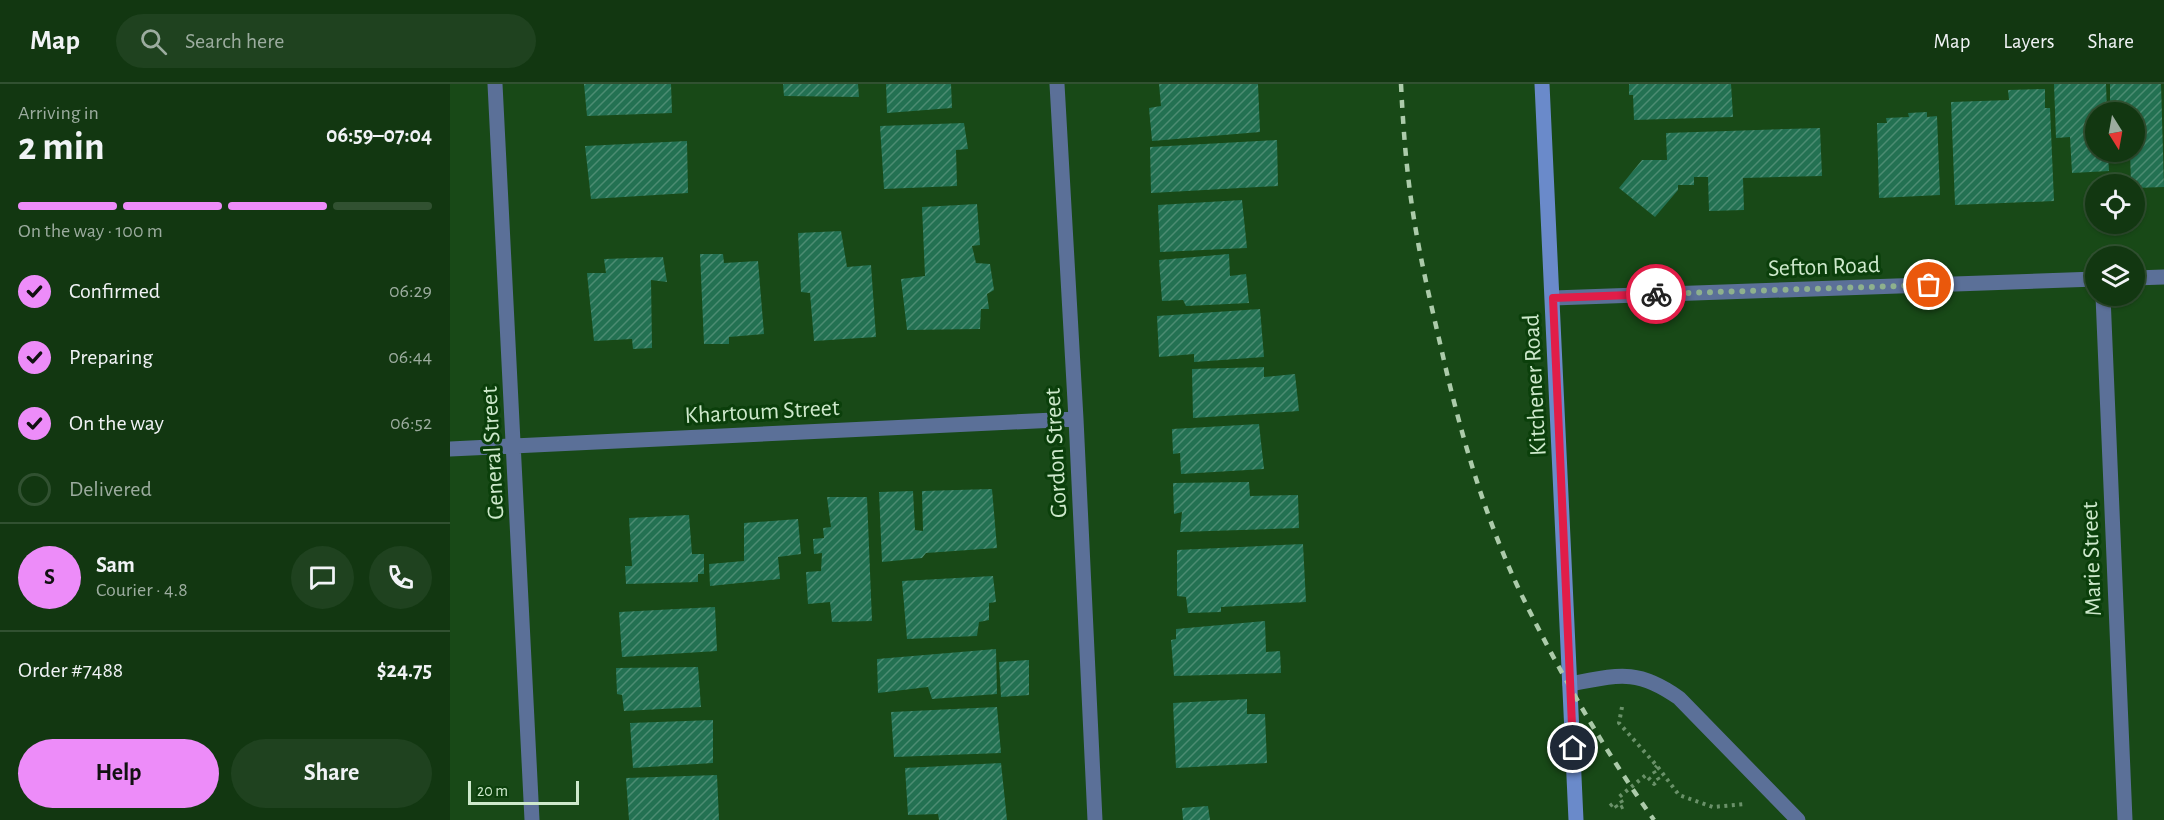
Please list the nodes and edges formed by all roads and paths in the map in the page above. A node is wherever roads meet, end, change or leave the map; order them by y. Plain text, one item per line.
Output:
1 (495, 84) edge
2 (1057, 84) edge
3 (1542, 84) edge
4 (2164, 277) edge
5 (2145, 278) edge
6 (2085, 279) edge
7 (1553, 298) junction
8 (2103, 306) edge
9 (1076, 419) junction
10 (514, 446) junction
11 (450, 449) edge
12 (1570, 684) junction
13 (1622, 707) dead end
14 (1657, 766) junction
15 (1779, 801) junction
16 (1610, 806) dead end
17 (532, 820) edge
18 (1095, 820) edge
19 (1576, 820) edge
20 (1798, 820) edge
21 (2125, 820) edge

1 - 10 street, General Street
2 - 9 street, Gordon Street
3 - 7 main road, Kitchener Road
4 - 5 street
6 - 7 street, Sefton Road
7 - 12 main road, Kitchener Road
8 - 21 street, Marie Street
9 - 10 street, Khartoum Street
9 - 18 street, Gordon Street
10 - 11 street, Khartoum Street
10 - 17 street, General Street
12 - 15 street
12 - 19 main road, Kitchener Road
13 - 14 path
14 - 15 path
14 - 16 path
15 - 20 street

